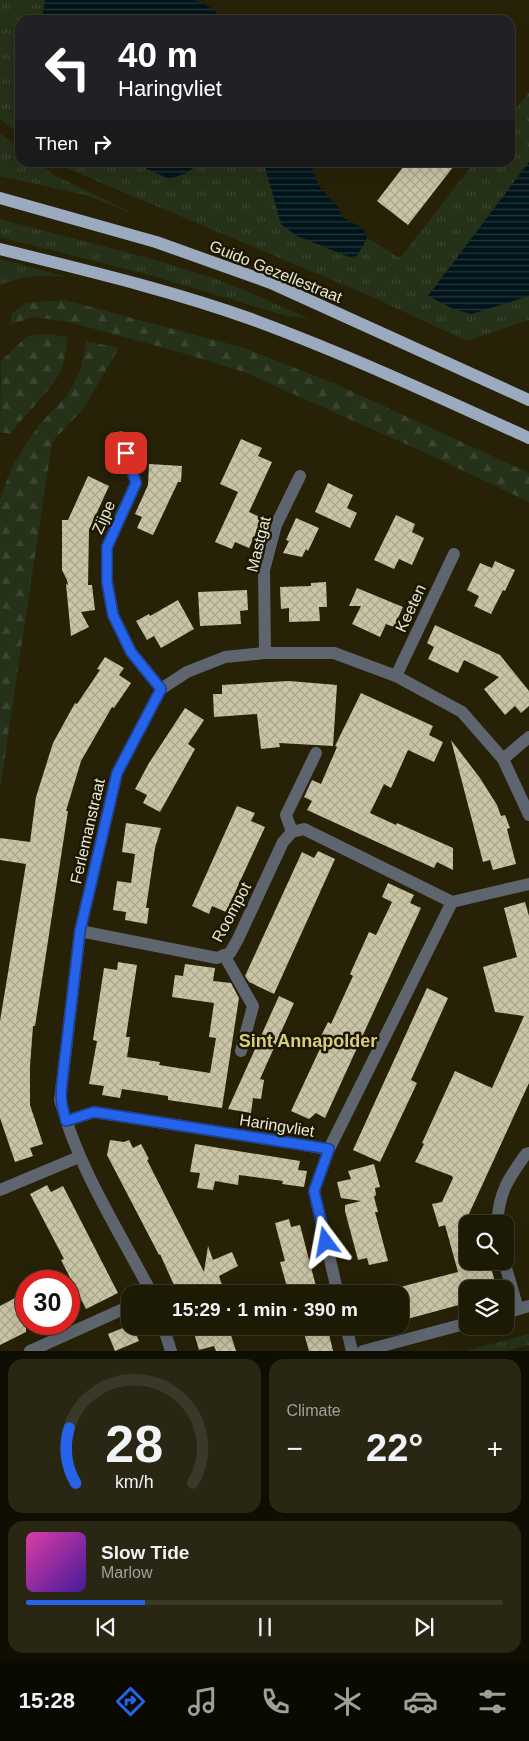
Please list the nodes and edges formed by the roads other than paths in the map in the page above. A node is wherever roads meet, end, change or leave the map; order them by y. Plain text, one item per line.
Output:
1 (0, 198) edge
2 (0, 249) edge
3 (529, 400) edge
4 (121, 437) dead end
5 (529, 438) edge
6 (300, 476) dead end
7 (454, 554) dead end
8 (265, 653) junction
9 (396, 676) junction
10 (161, 689) junction
11 (529, 737) edge
12 (316, 753) dead end
13 (503, 759) junction
14 (529, 814) edge
15 (292, 832) junction
16 (529, 884) edge
17 (452, 902) junction
18 (80, 931) junction
19 (224, 955) junction
20 (241, 1051) dead end
21 (66, 1121) junction
22 (329, 1149) junction
23 (529, 1153) edge
24 (79, 1157) junction
25 (0, 1190) edge
26 (498, 1215) edge
27 (508, 1270) edge
28 (147, 1285) edge
29 (336, 1285) edge
30 (524, 1308) edge
31 (121, 1310) edge
32 (459, 1325) edge
33 (166, 1335) edge
34 (348, 1335) edge
35 (30, 1351) edge
36 (171, 1351) edge
37 (352, 1351) edge
38 (363, 1351) edge

1 - 3 main road, Guido Gezellestraat
2 - 5 main road
4 - 10 street, Zijpe
6 - 8 street, Mastgat
7 - 9 street, Keeten
8 - 9 street, Ferlemanstraat
8 - 10 street, Ferlemanstraat
9 - 13 street, Ferlemanstraat
10 - 18 street, Ferlemanstraat
11 - 13 street
12 - 15 street
13 - 14 street, Ferlemanstraat
15 - 17 street
15 - 19 street, Roompot
16 - 17 street
17 - 22 street, Haringvliet
18 - 19 street, Roompot
18 - 21 street, Ferlemanstraat
19 - 20 street
21 - 22 street, Haringvliet
21 - 24 street, Ferlemanstraat
22 - 29 street
23 - 26 street
24 - 25 street
24 - 28 street, Ferlemanstraat
27 - 30 street
31 - 35 street
32 - 38 street
33 - 36 street
34 - 37 street

